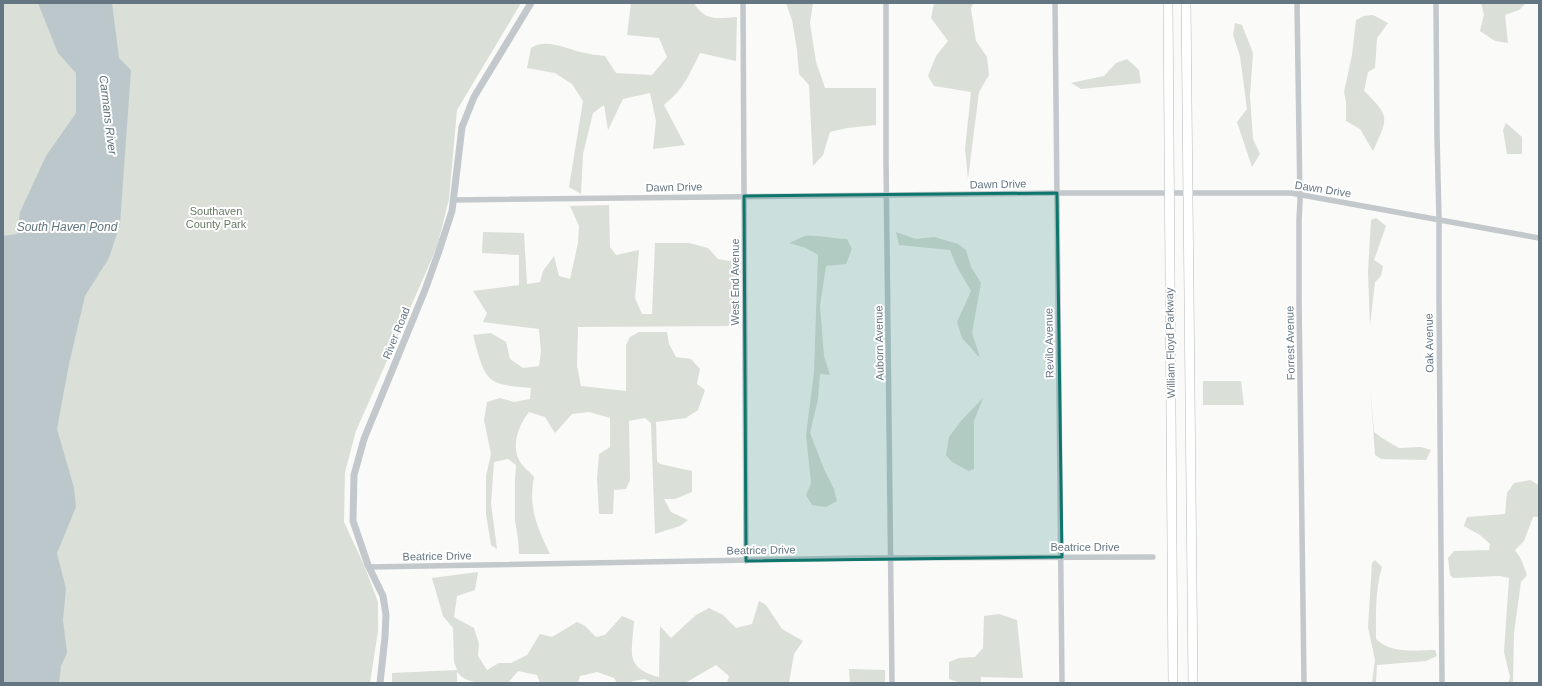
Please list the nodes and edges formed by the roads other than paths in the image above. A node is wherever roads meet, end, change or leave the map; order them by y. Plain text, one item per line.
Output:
1 (532, 3) edge
2 (743, 3) edge
3 (886, 3) edge
4 (1055, 3) edge
5 (1168, 3) edge
6 (1186, 3) edge
7 (1297, 3) edge
8 (1436, 3) edge
9 (1057, 193) junction
10 (1169, 194) junction
11 (1188, 194) junction
12 (1299, 194) junction
13 (886, 195) junction
14 (744, 196) junction
15 (453, 200) junction
16 (1439, 219) junction
17 (1539, 238) edge
18 (1062, 557) junction
19 (1153, 557) dead end
20 (890, 559) junction
21 (746, 561) junction
22 (369, 567) junction
23 (380, 683) edge
24 (892, 683) edge
25 (1062, 683) edge
26 (1173, 683) edge
27 (1193, 683) edge
28 (1304, 683) edge
29 (1442, 683) edge

1 - 15 street, River Road
2 - 14 street, West End Avenue
3 - 13 street, Auborn Avenue
4 - 9 street, Revilo Avenue
5 - 10 highway, William Floyd Parkway
6 - 11 highway, William Floyd Parkway
7 - 12 street, Forrest Avenue
8 - 16 street, Oak Avenue
9 - 10 street, Dawn Drive
9 - 13 street, Dawn Drive
9 - 18 street, Revilo Avenue
10 - 11 street, Dawn Drive
10 - 26 highway, William Floyd Parkway
11 - 12 street, Dawn Drive
11 - 27 highway, William Floyd Parkway
12 - 16 street, Dawn Drive
12 - 28 street, Forrest Avenue
13 - 14 street, Dawn Drive
13 - 20 street, Auborn Avenue
14 - 15 street, Dawn Drive
14 - 21 street, West End Avenue
15 - 22 street, River Road
16 - 17 street, Dawn Drive
16 - 29 street, Oak Avenue
18 - 19 street, Beatrice Drive
18 - 20 street, Beatrice Drive
18 - 25 street, Revilo Avenue
20 - 21 street, Beatrice Drive
20 - 24 street, Auborn Avenue
21 - 22 street, Beatrice Drive
22 - 23 street, River Road

